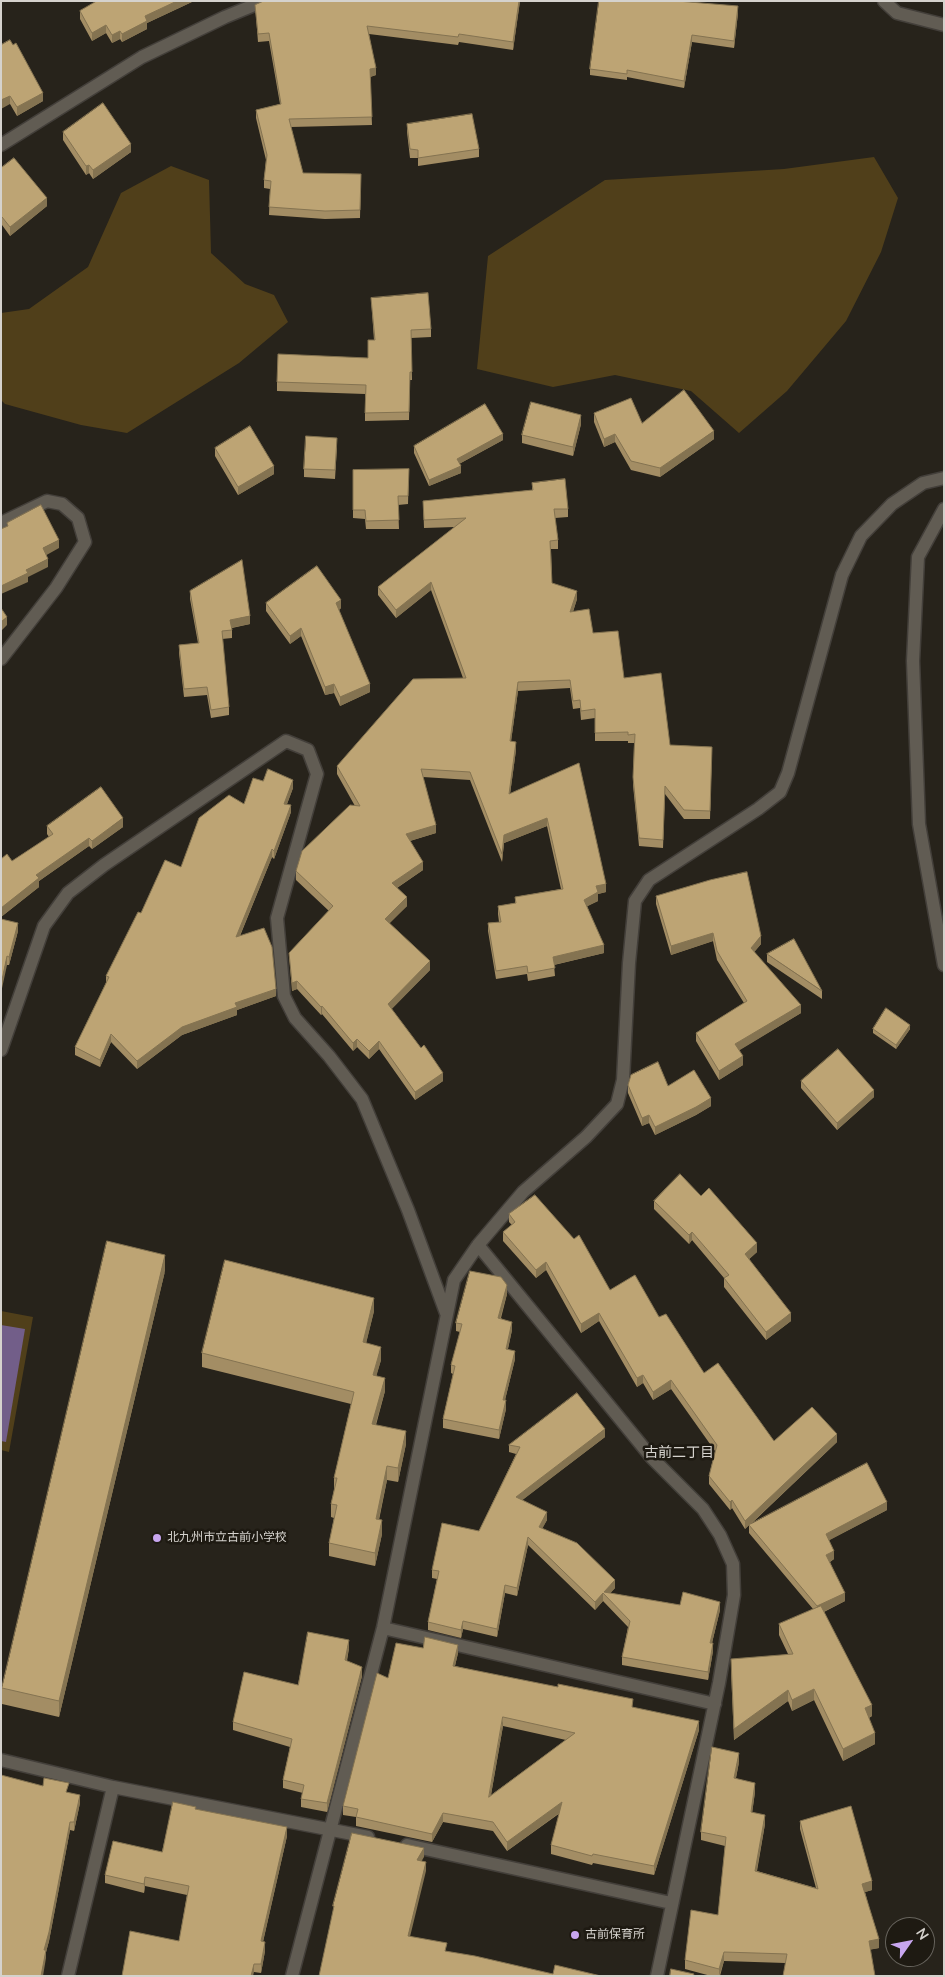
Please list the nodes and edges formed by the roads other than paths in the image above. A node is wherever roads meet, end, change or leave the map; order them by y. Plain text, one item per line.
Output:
1 (264, 1) edge
2 (884, 1) edge
3 (944, 25) edge
4 (1, 145) edge
5 (944, 478) edge
6 (944, 509) edge
7 (1, 523) edge
8 (1, 659) edge
9 (944, 965) edge
10 (1, 1050) edge
11 (478, 1245) junction
12 (446, 1313) junction
13 (383, 1628) junction
14 (715, 1704) junction
15 (1, 1760) edge
16 (113, 1787) junction
17 (332, 1829) junction
18 (671, 1903) junction
19 (68, 1976) edge
20 (292, 1976) edge
21 (657, 1976) edge

1 - 4 street
2 - 3 street
5 - 11 street
6 - 9 street
7 - 8 street
10 - 12 street
11 - 12 street
11 - 14 street
12 - 13 street
13 - 14 street
13 - 17 street
14 - 18 street
15 - 16 street
16 - 17 street
16 - 19 street
17 - 18 street
17 - 20 street
18 - 21 street

